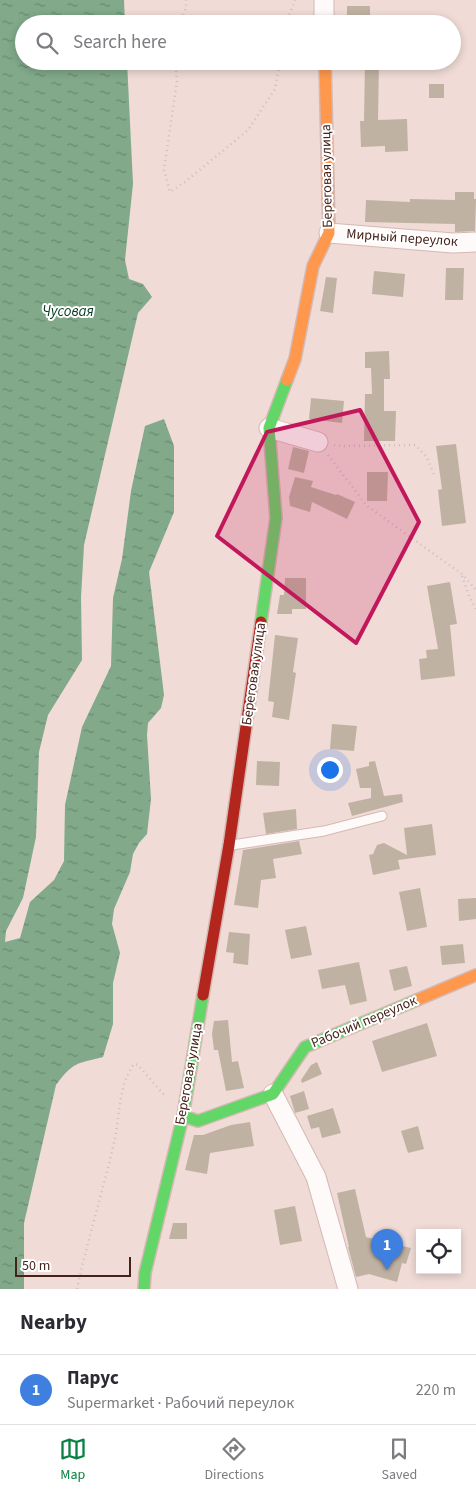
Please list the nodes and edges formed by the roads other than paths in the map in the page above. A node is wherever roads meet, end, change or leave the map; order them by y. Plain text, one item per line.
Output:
1 (324, 0) edge
2 (324, 15) edge
3 (325, 70) edge
4 (329, 233) junction
5 (476, 242) edge
6 (269, 428) junction
7 (318, 442) road end
8 (382, 816) dead end
9 (229, 845) junction
10 (476, 975) edge
11 (273, 1094) junction
12 (182, 1116) junction
13 (144, 1289) edge
14 (348, 1289) edge

1 - 2 street
3 - 4 street, Береговая улица
4 - 5 street, Мирный переулок
4 - 6 street, Береговая улица
6 - 7 street
6 - 9 street, Береговая улица
8 - 9 lane
9 - 12 street, Береговая улица
10 - 11 street, Рабочий переулок
11 - 12 street
11 - 14 street
12 - 13 street, Береговая улица

